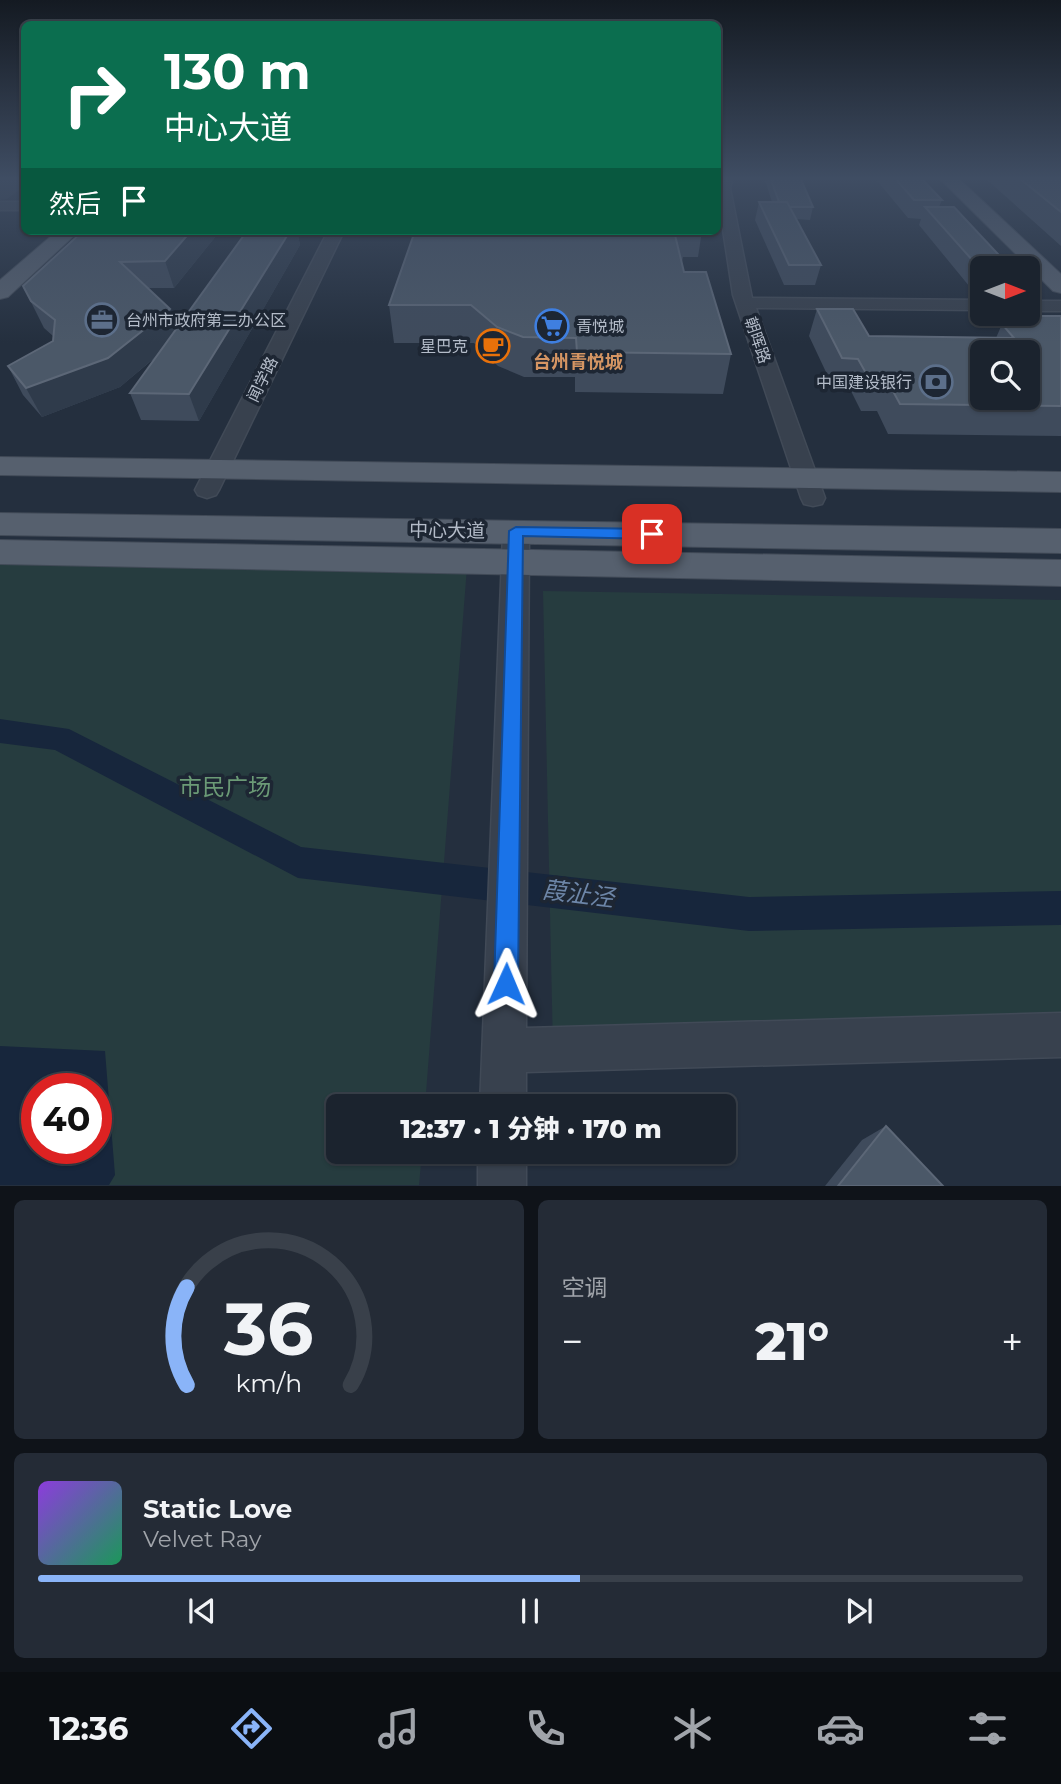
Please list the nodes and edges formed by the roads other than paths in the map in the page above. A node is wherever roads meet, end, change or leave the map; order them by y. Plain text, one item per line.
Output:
1 (731, 232) edge
2 (1005, 232) edge
3 (64, 235) edge
4 (334, 235) edge
5 (1061, 286) edge
6 (0, 292) edge
7 (745, 303) junction
8 (970, 305) edge
9 (1040, 306) edge
10 (1061, 306) edge
11 (0, 466) edge
12 (0, 472) edge
13 (212, 480) junction
14 (1061, 482) edge
15 (0, 487) edge
16 (79, 488) junction
17 (809, 488) junction
18 (1061, 502) edge
19 (0, 524) edge
20 (61, 524) junction
21 (0, 538) edge
22 (1061, 541) edge
23 (516, 546) junction
24 (0, 552) edge
25 (1061, 573) edge
26 (1061, 1035) edge
27 (505, 1051) junction
28 (503, 1094) edge
29 (502, 1164) edge
30 (502, 1185) edge

1 - 7 street, 朝晖路
2 - 5 main road
3 - 6 main road
4 - 13 street, 闻学路
7 - 8 street
7 - 17 street, 朝晖路
9 - 10 street
11 - 13 main road
12 - 16 main road
13 - 16 main road, 中心大道
13 - 17 main road, 中心大道
14 - 17 main road
15 - 16 main road, 中心大道
17 - 18 main road, 中心大道
19 - 20 main road, 中心大道
20 - 21 main road
20 - 23 main road, 中心大道
22 - 23 main road, 中心大道
23 - 24 main road
23 - 25 main road
23 - 27 street
26 - 27 street
27 - 28 street
29 - 30 street

